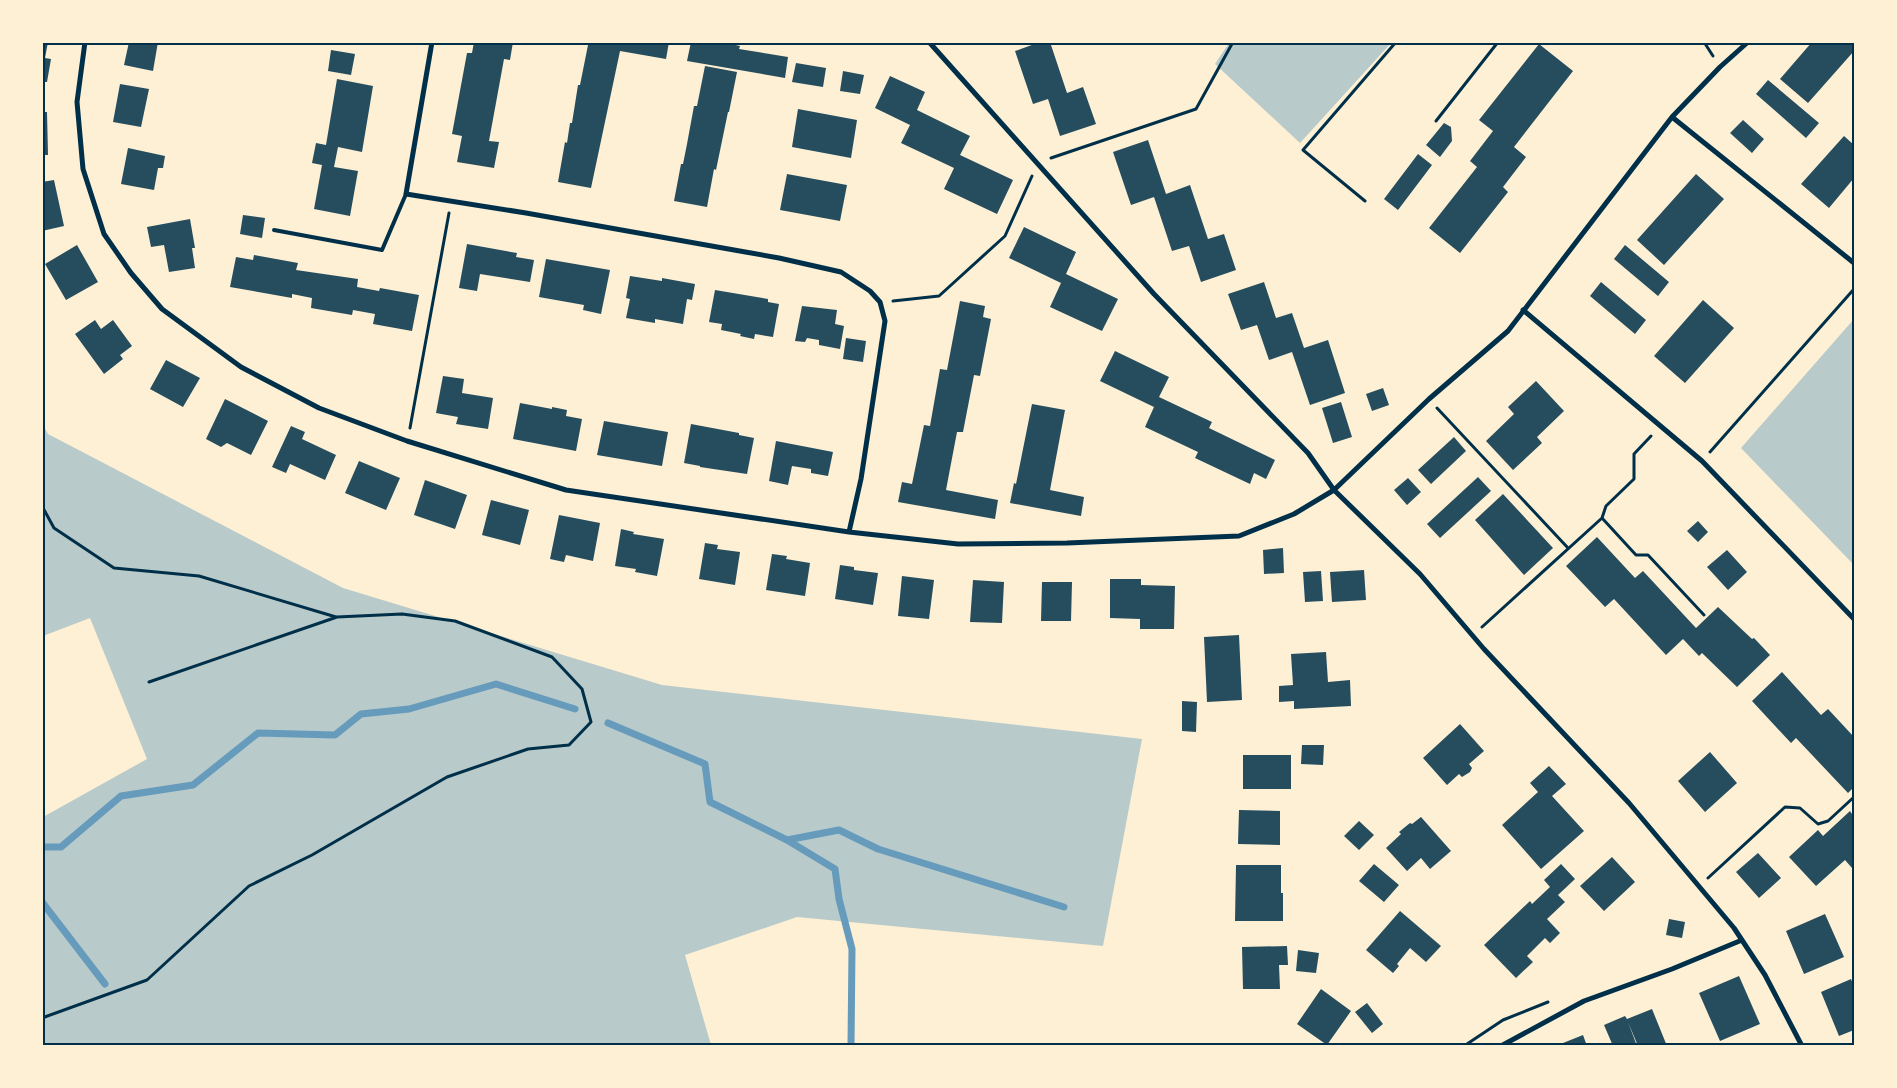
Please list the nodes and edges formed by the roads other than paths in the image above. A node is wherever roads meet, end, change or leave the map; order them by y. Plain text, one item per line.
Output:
1 (85, 42) edge
2 (432, 42) edge
3 (928, 42) edge
4 (1748, 42) edge
5 (1672, 117) junction
6 (406, 194) junction
7 (274, 230) dead end
8 (1854, 263) edge
9 (1523, 310) junction
10 (1334, 490) junction
11 (849, 532) junction
12 (1854, 619) edge
13 (1742, 940) junction
14 (1500, 1046) edge
15 (1802, 1046) edge

1 - 11 street
2 - 6 street
3 - 10 street
4 - 5 street
5 - 8 street
5 - 9 street
6 - 7 lane
6 - 11 street
9 - 10 street
9 - 12 street
10 - 11 street
10 - 13 street
13 - 14 street
13 - 15 street

